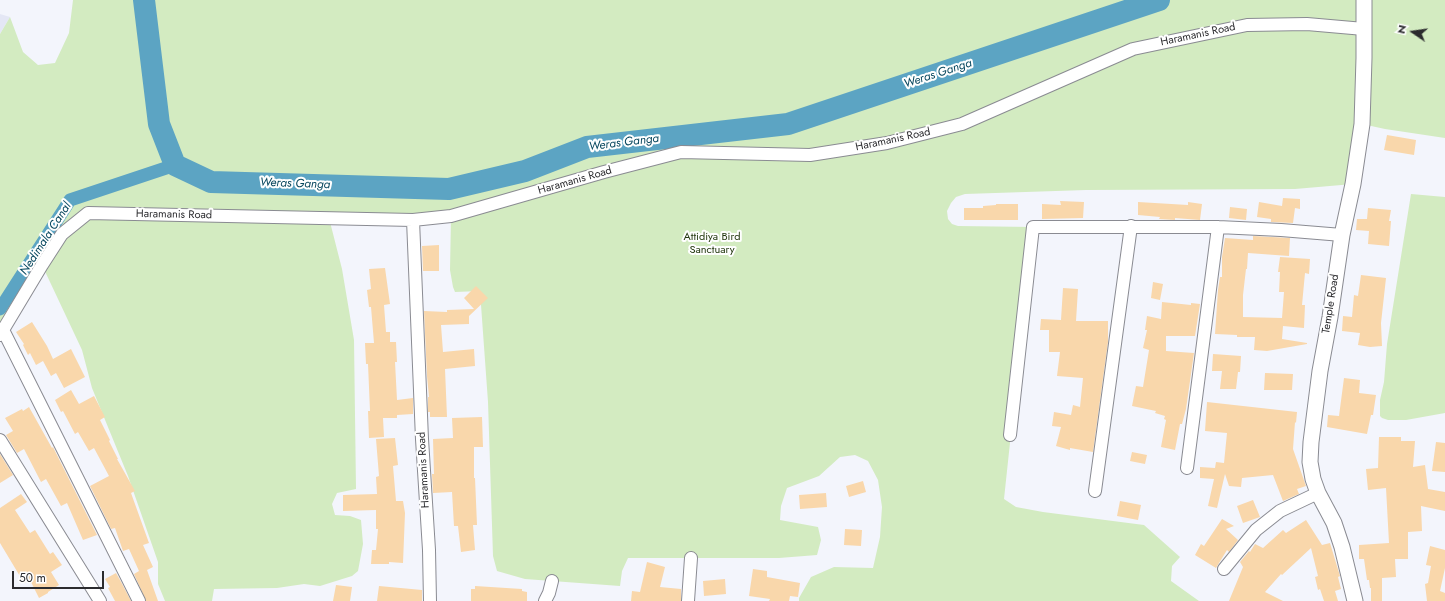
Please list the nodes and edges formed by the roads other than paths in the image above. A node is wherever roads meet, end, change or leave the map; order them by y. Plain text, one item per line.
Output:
1 (1364, 0) edge
2 (1364, 24) junction
3 (413, 220) junction
4 (1131, 226) junction
5 (1218, 227) junction
6 (1342, 235) junction
7 (1, 332) edge
8 (1010, 435) dead end
9 (0, 440) edge
10 (1187, 468) dead end
11 (1095, 491) dead end
12 (1318, 493) junction
13 (691, 558) dead end
14 (1224, 569) dead end
15 (552, 581) dead end
16 (100, 601) edge
17 (139, 601) edge
18 (430, 601) edge
19 (545, 601) edge
20 (688, 601) edge
21 (1355, 601) edge

1 - 2 street, Temple Road
2 - 3 street, Haramanis Road
2 - 6 street, Temple Road
3 - 7 street, Haramanis Road
3 - 18 street, Haramanis Road
4 - 5 street
4 - 8 street
4 - 11 street
5 - 6 street
5 - 10 street
6 - 12 street, Temple Road
7 - 17 street
9 - 16 street
12 - 14 street
12 - 21 street, Temple Road
13 - 20 street
15 - 19 street

